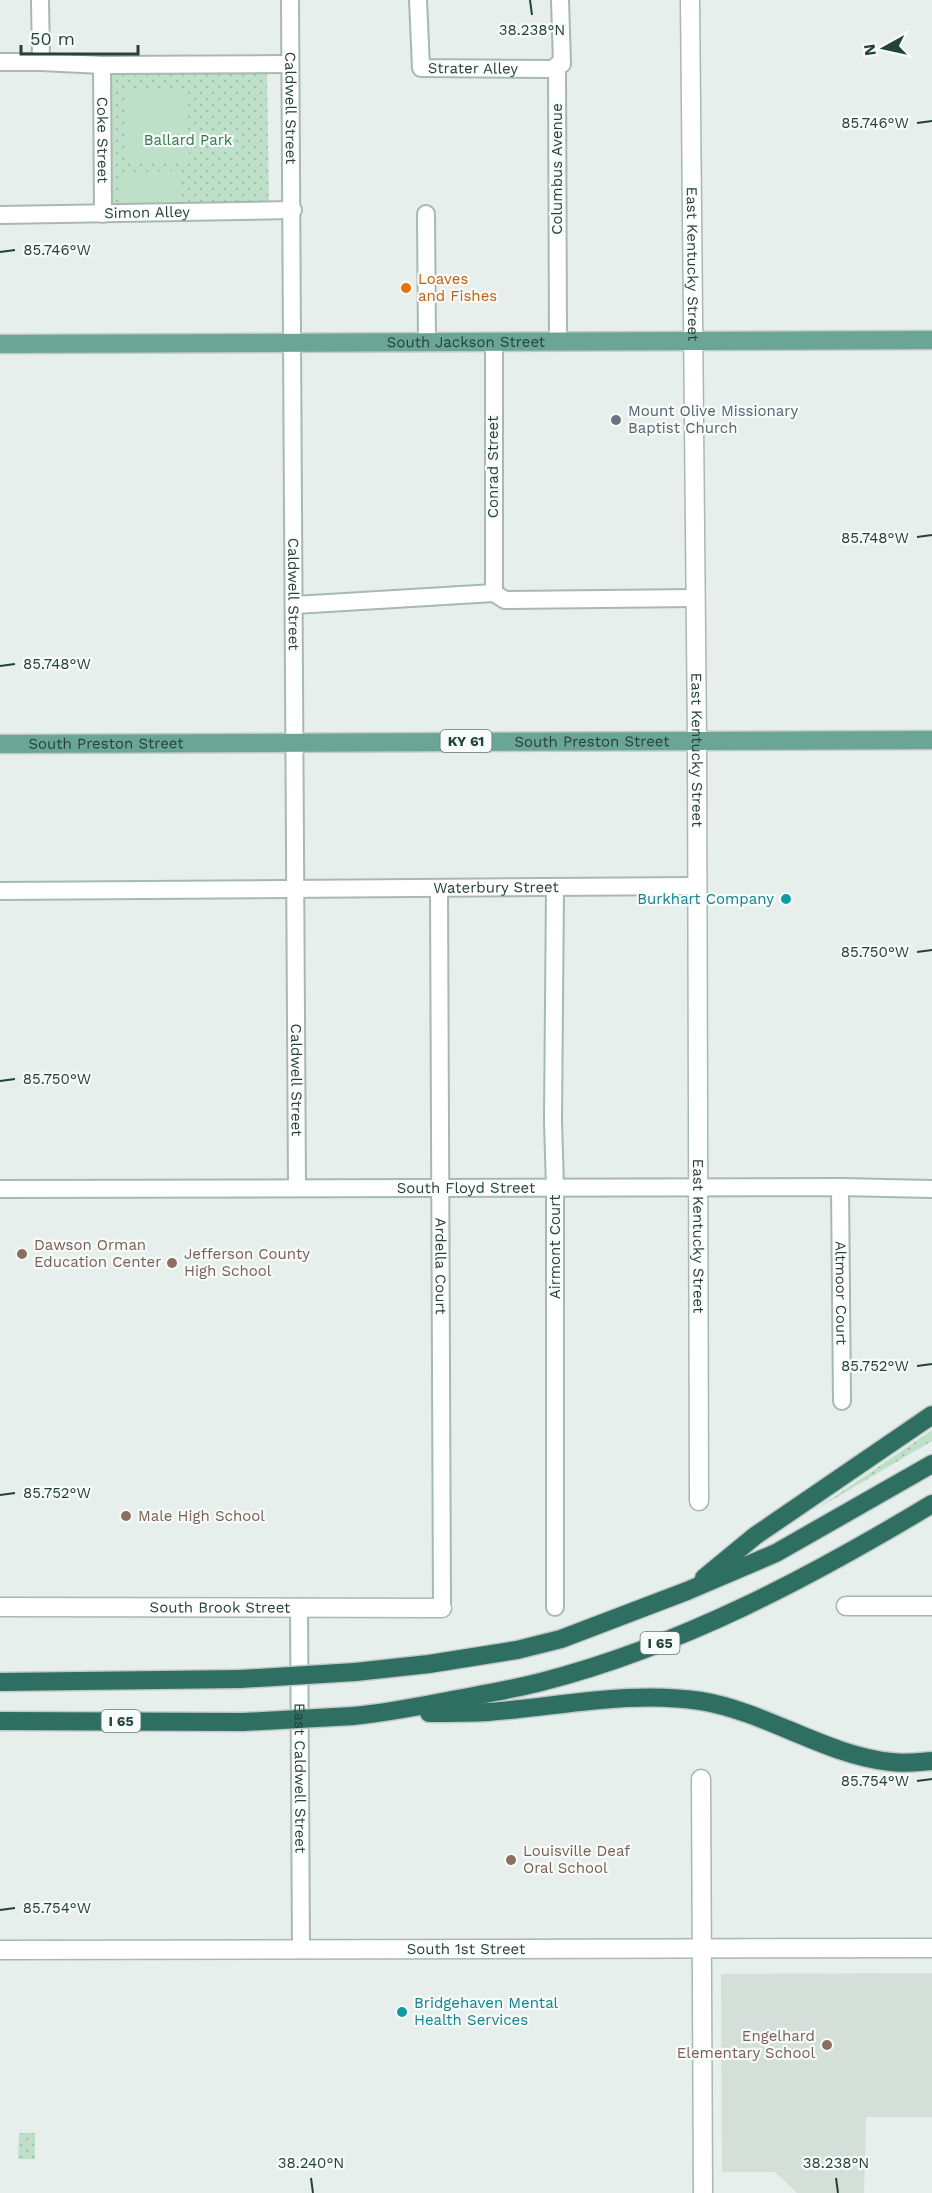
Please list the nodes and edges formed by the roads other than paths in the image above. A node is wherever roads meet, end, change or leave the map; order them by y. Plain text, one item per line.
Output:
1 (40, 0) edge
2 (290, 0) edge
3 (418, 0) edge
4 (560, 0) edge
5 (690, 0) edge
6 (0, 62) edge
7 (41, 62) junction
8 (290, 64) junction
9 (102, 65) junction
10 (557, 69) junction
11 (292, 210) junction
12 (104, 214) junction
13 (426, 214) dead end
14 (0, 215) edge
15 (932, 340) edge
16 (693, 341) junction
17 (427, 342) junction
18 (494, 342) junction
19 (558, 342) junction
20 (293, 343) junction
21 (0, 344) edge
22 (494, 593) junction
23 (696, 598) junction
24 (295, 605) junction
25 (932, 740) edge
26 (697, 741) junction
27 (296, 742) junction
28 (0, 744) edge
29 (698, 886) junction
30 (555, 887) junction
31 (297, 888) junction
32 (439, 888) junction
33 (0, 891) edge
34 (840, 1187) junction
35 (297, 1188) junction
36 (440, 1188) junction
37 (555, 1188) junction
38 (698, 1188) junction
39 (0, 1189) edge
40 (932, 1190) edge
41 (842, 1401) dead end
42 (932, 1415) edge
43 (932, 1464) edge
44 (699, 1501) dead end
45 (932, 1504) edge
46 (732, 1564) junction
47 (299, 1606) junction
48 (846, 1606) dead end
49 (932, 1606) edge
50 (0, 1607) edge
51 (555, 1607) dead end
52 (442, 1608) joint
53 (0, 1682) edge
54 (379, 1714) junction
55 (0, 1721) edge
56 (932, 1761) edge
57 (701, 1779) dead end
58 (701, 1948) junction
59 (932, 1948) edge
60 (300, 1949) junction
61 (0, 1950) edge
62 (703, 2193) edge

1 - 7 street
2 - 8 street, Caldwell Street
3 - 10 street, Strater Alley
4 - 10 street, Columbus Avenue
5 - 16 street, East Kentucky Street
6 - 7 street
7 - 9 street
8 - 9 street
8 - 11 street, Caldwell Street
9 - 12 street, Coke Street
10 - 19 street, Columbus Avenue
11 - 12 street, Simon Alley
11 - 20 street, Caldwell Street
12 - 14 street, Simon Alley
13 - 17 street
15 - 16 main road, South Jackson Street
16 - 19 main road, South Jackson Street
16 - 23 street, East Kentucky Street
17 - 18 main road, South Jackson Street
17 - 20 main road, South Jackson Street
18 - 19 main road, South Jackson Street
18 - 22 street, Conrad Street
20 - 21 main road, South Jackson Street
20 - 24 street, Caldwell Street
22 - 23 street
22 - 24 street
23 - 26 street, East Kentucky Street
24 - 27 street, Caldwell Street
25 - 26 main road, South Preston Street / KY 61
26 - 27 main road, South Preston Street / KY 61
26 - 29 street, East Kentucky Street
27 - 28 main road, South Preston Street / KY 61
27 - 31 street, Caldwell Street
29 - 30 street, Waterbury Street
29 - 38 street, East Kentucky Street
30 - 32 street, Waterbury Street
30 - 37 street, Airmont Court
31 - 32 street, Waterbury Street
31 - 33 street, Waterbury Street
31 - 35 street, Caldwell Street
32 - 36 street, Ardella Court
34 - 38 street, South Floyd Street
34 - 40 street, South Floyd Street
34 - 41 street, Altmoor Court
35 - 36 street, South Floyd Street
35 - 39 street, South Floyd Street
36 - 37 street, South Floyd Street
36 - 52 street, Ardella Court
37 - 38 street, South Floyd Street
37 - 51 street, Airmont Court
38 - 44 street, East Kentucky Street
42 - 46 highway
43 - 46 highway
45 - 54 highway, I 65
46 - 53 highway, I 65, bridge
47 - 50 street, South Brook Street
47 - 52 street, South Brook Street
47 - 60 street, East Caldwell Street
48 - 49 street
54 - 55 highway, I 65, bridge
54 - 56 highway
57 - 58 street
58 - 59 street, South 1st Street
58 - 60 street, South 1st Street
58 - 62 street
60 - 61 street, South 1st Street

